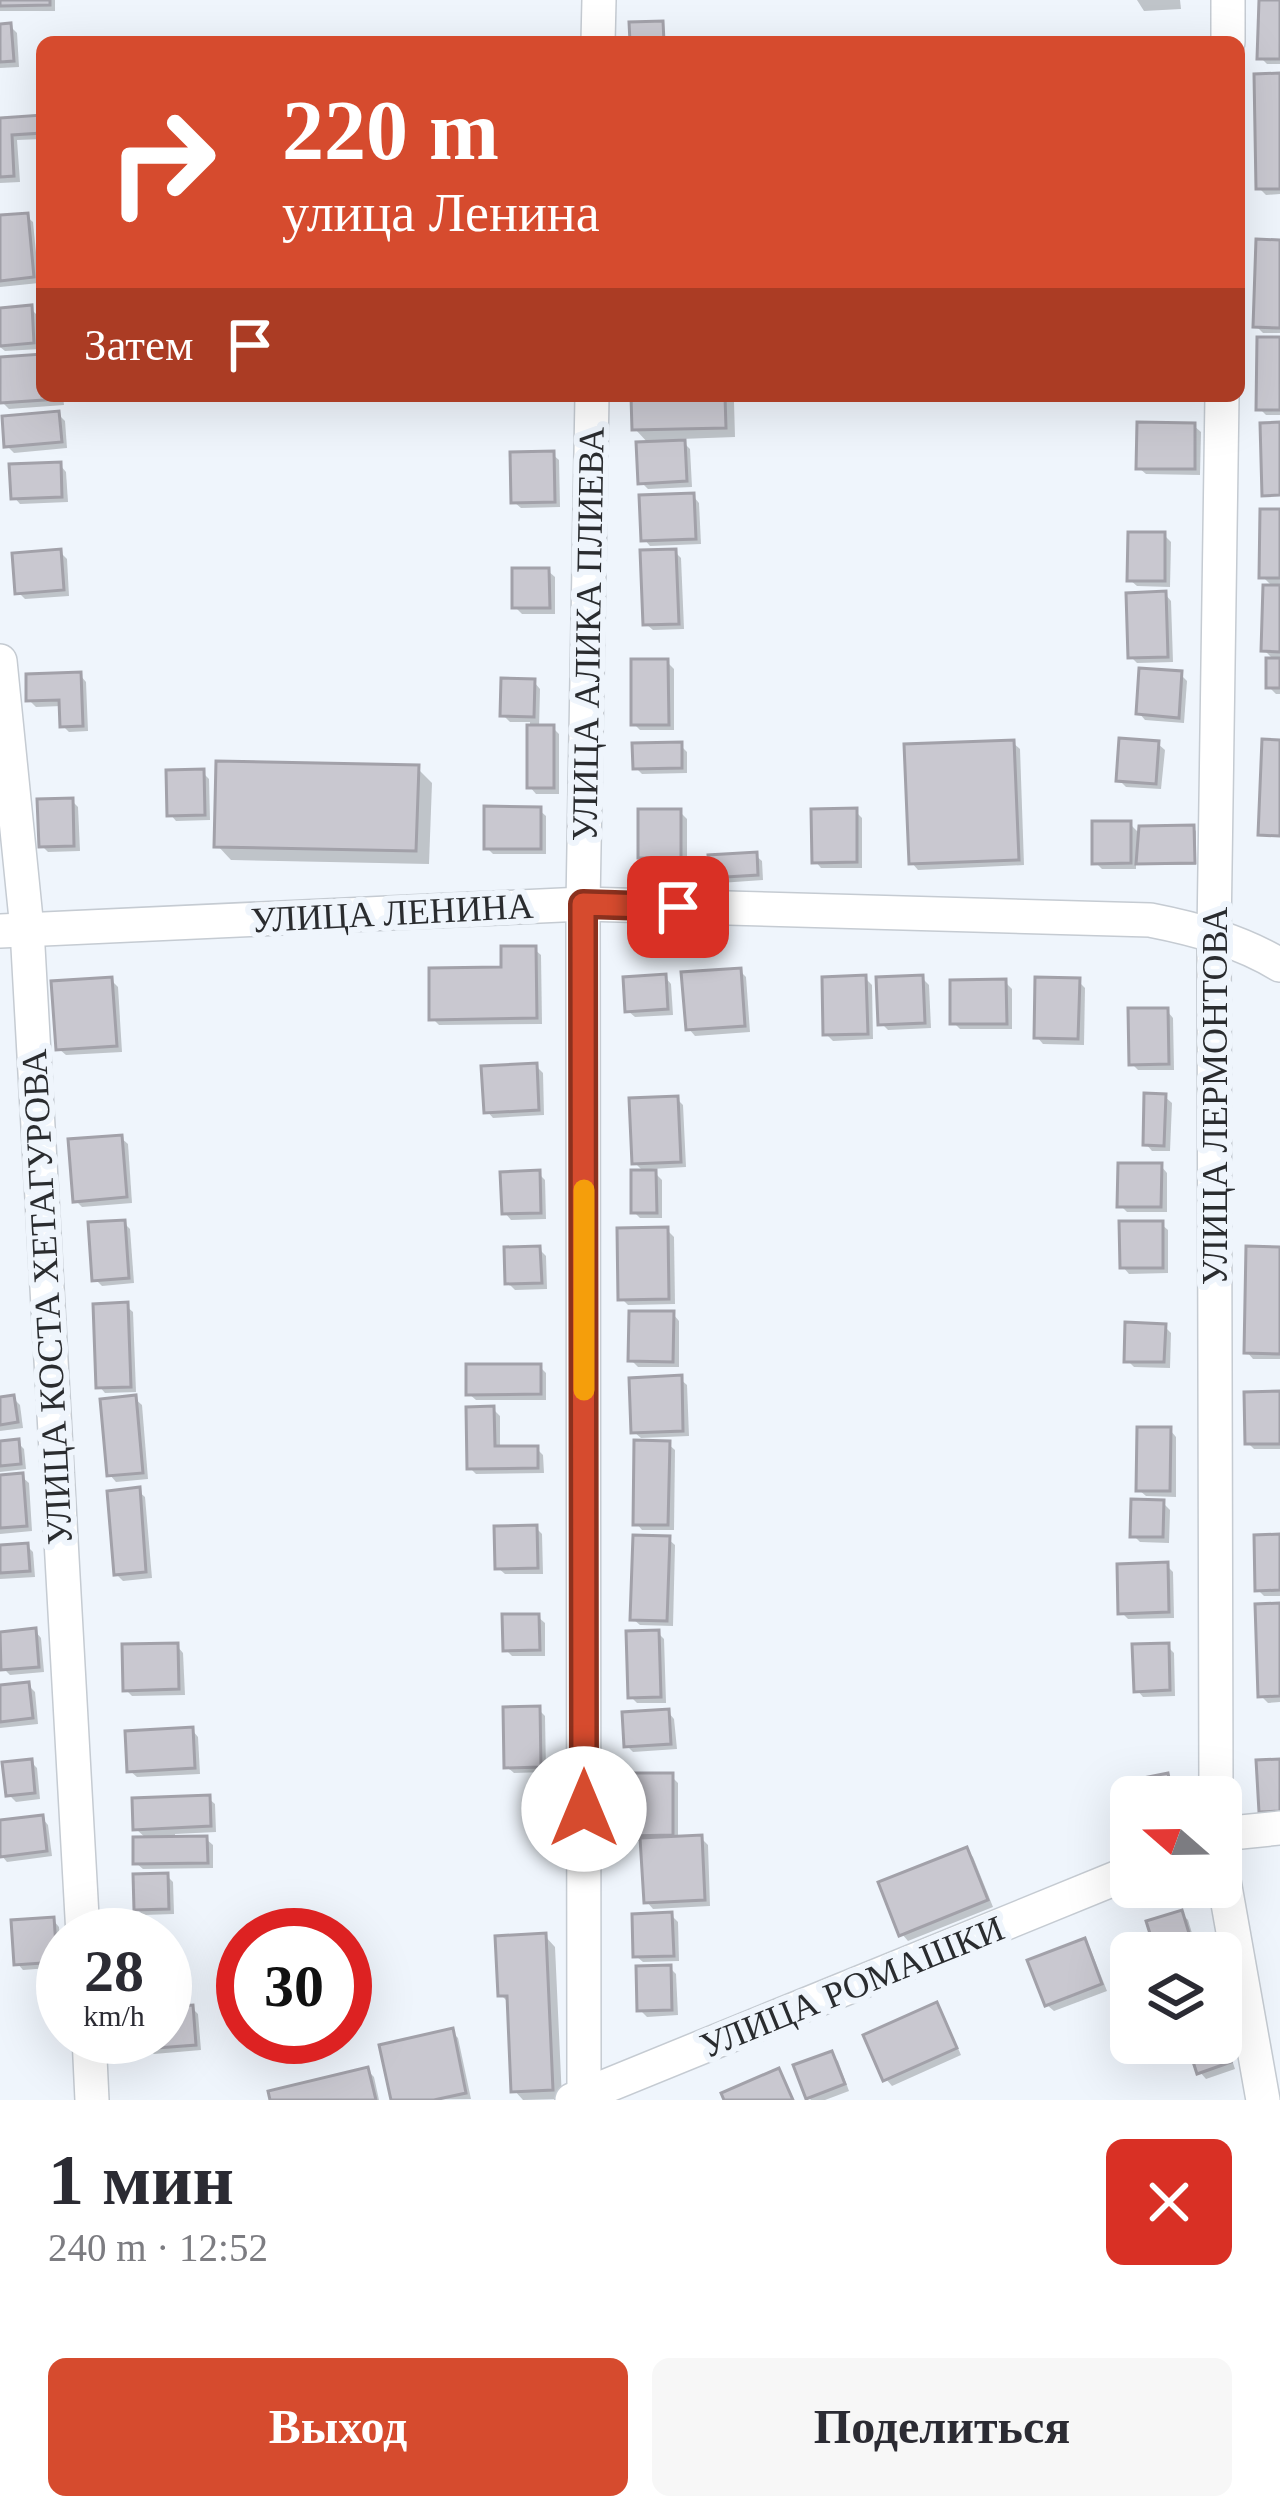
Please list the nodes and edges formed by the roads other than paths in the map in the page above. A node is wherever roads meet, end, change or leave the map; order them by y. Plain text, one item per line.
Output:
1 (598, 0) edge
2 (1228, 0) edge
3 (598, 36) edge
4 (1228, 36) edge
5 (592, 402) edge
6 (1222, 402) edge
7 (0, 661) edge
8 (583, 904) junction
9 (14, 930) edge
10 (1214, 935) junction
11 (1280, 964) edge
12 (1216, 1776) edge
13 (1280, 1828) edge
14 (1242, 1832) edge
15 (1110, 1881) edge
16 (81, 1908) edge
17 (1229, 1908) edge
18 (90, 2064) edge
19 (578, 2097) edge
20 (92, 2100) edge
21 (1263, 2100) edge

1 - 3 street
2 - 4 street
5 - 8 street, УЛИЦА АЛИКА ПЛИЕВА
6 - 10 street, УЛИЦА ЛЕРМОНТОВА
7 - 9 street, УЛИЦА КОСТА ХЕТАГУРОВА
8 - 9 street, УЛИЦА ЛЕНИНА
8 - 10 street, УЛИЦА ЛЕНИНА
8 - 19 street, УЛИЦА АЛИКА ПЛИЕВА
9 - 16 street, УЛИЦА КОСТА ХЕТАГУРОВА
10 - 11 street, УЛИЦА ЛЕНИНА
10 - 12 street, УЛИЦА ЛЕРМОНТОВА
13 - 14 street
15 - 19 street, УЛИЦА РОМАШКИ
17 - 21 street
18 - 20 street

